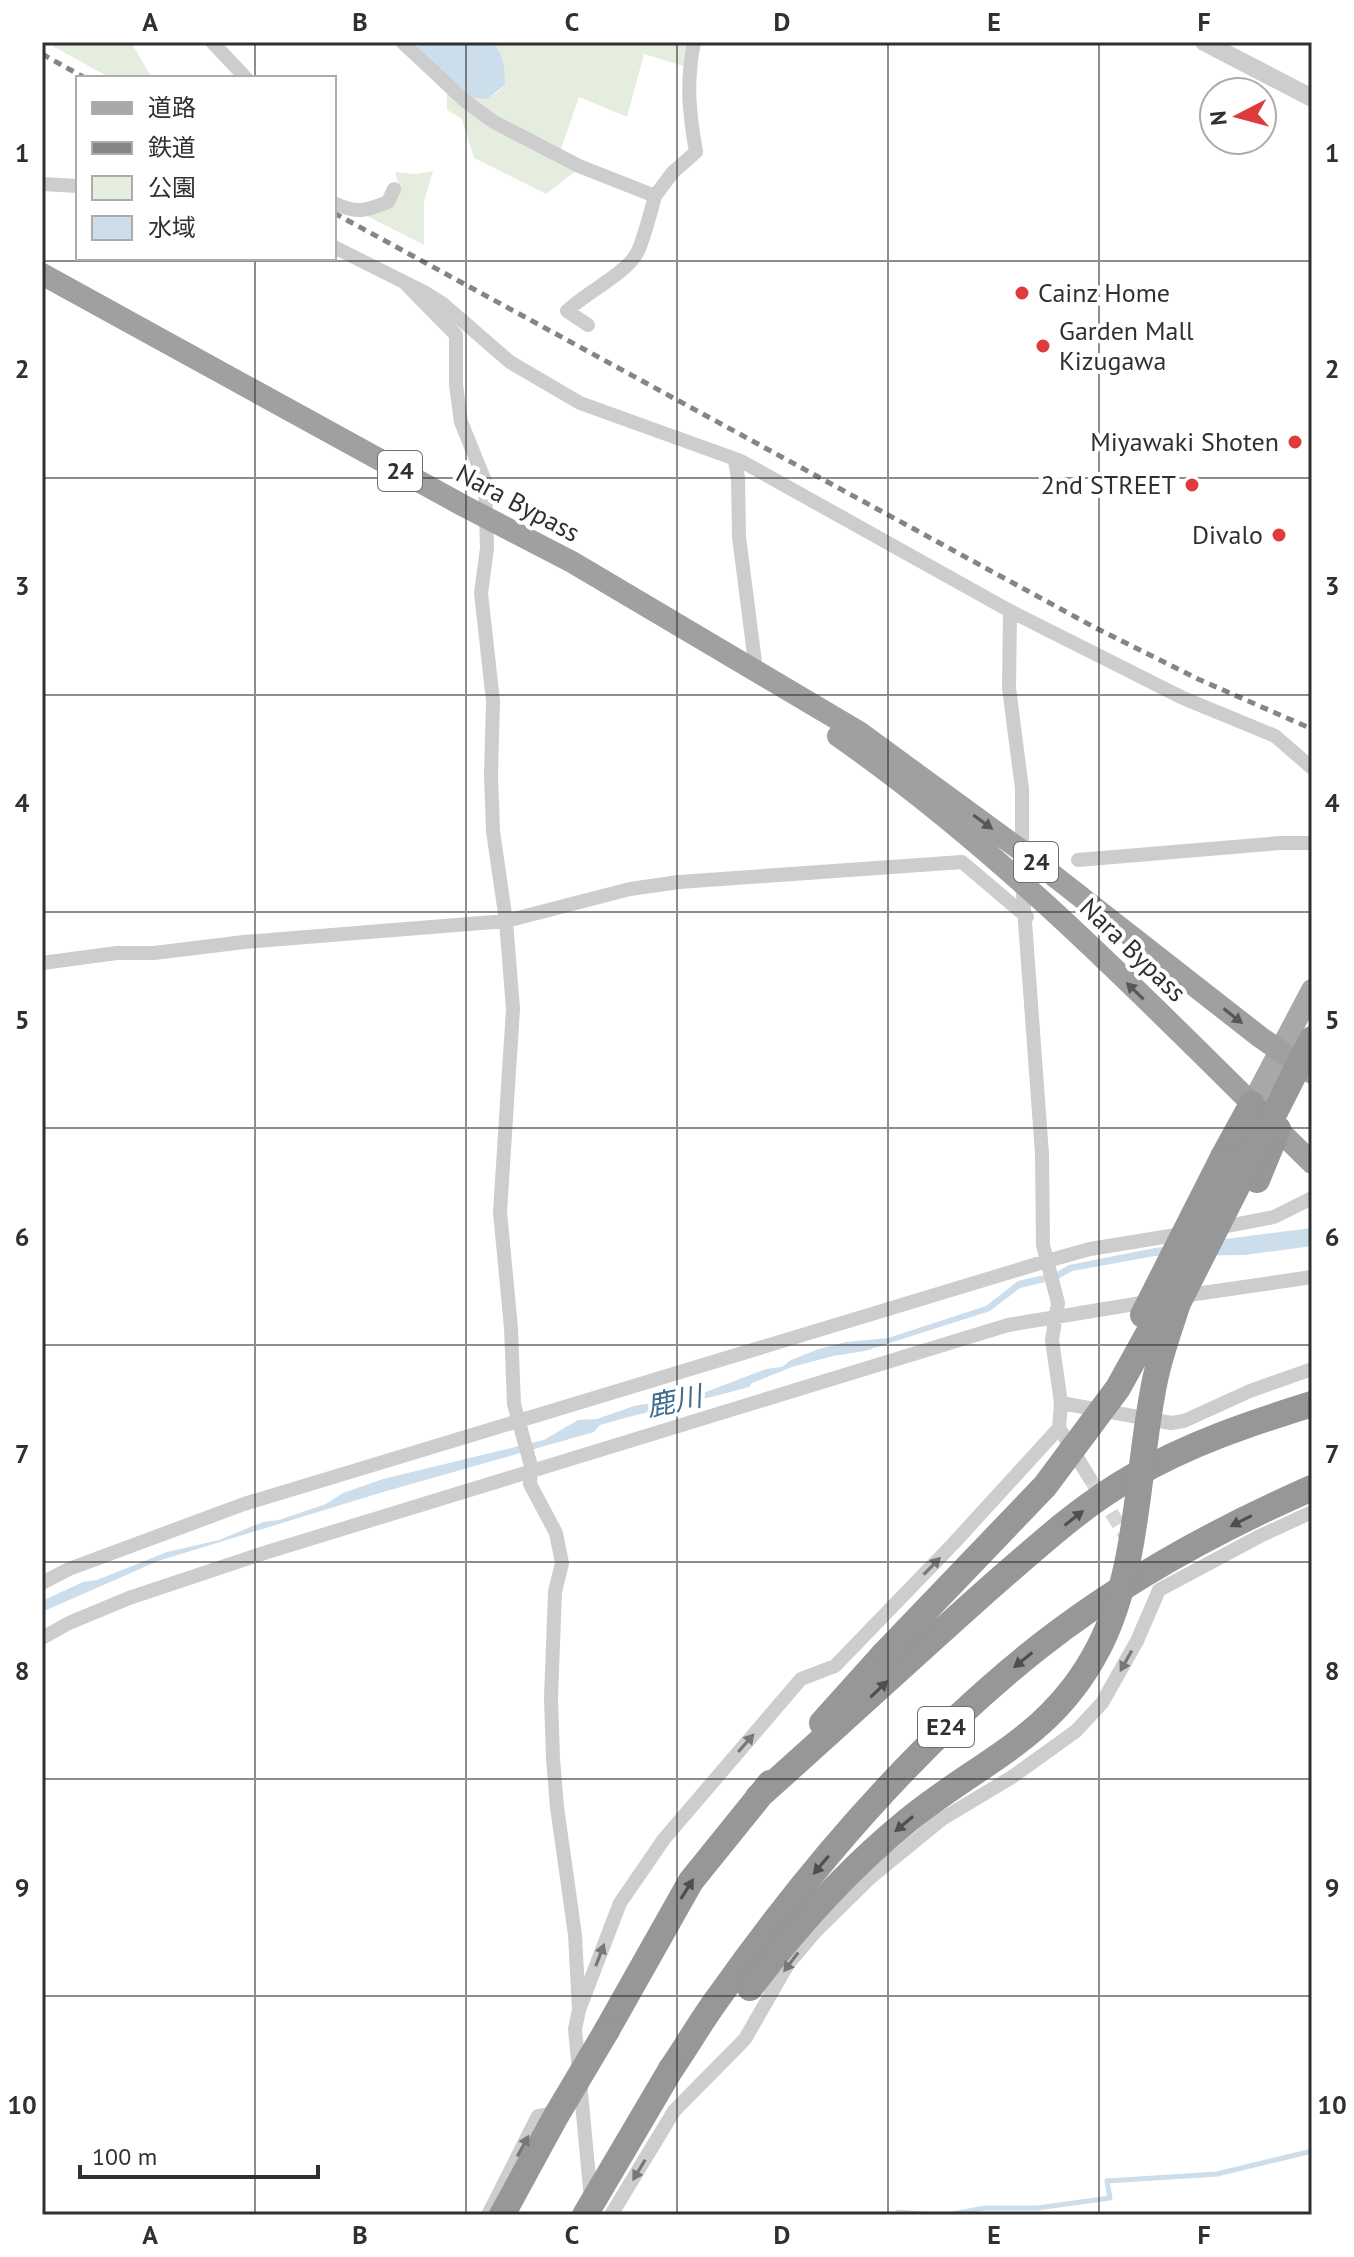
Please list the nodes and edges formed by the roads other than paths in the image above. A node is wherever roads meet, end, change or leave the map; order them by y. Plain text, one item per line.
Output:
1 (212, 42) edge
2 (402, 42) edge
3 (694, 42) edge
4 (1204, 42) edge
5 (1226, 47) edge
6 (244, 76) edge
7 (1312, 98) edge
8 (42, 184) edge
9 (76, 186) edge
10 (394, 189) dead end
11 (655, 196) junction
12 (336, 204) edge
13 (336, 248) edge
14 (42, 274) edge
15 (406, 284) junction
16 (588, 325) dead end
17 (735, 461) junction
18 (486, 518) junction
19 (1010, 611) junction
20 (756, 670) junction
21 (1312, 768) edge
22 (1312, 843) edge
23 (1022, 851) junction
24 (1078, 860) dead end
25 (1022, 881) junction
26 (1027, 917) junction
27 (506, 921) junction
28 (42, 963) edge
29 (1312, 990) edge
30 (1307, 1024) edge
31 (1281, 1051) junction
32 (1310, 1065) edge
33 (1252, 1104) junction
34 (1278, 1129) junction
35 (1312, 1163) edge
36 (1312, 1198) edge
37 (1048, 1263) junction
38 (1312, 1277) edge
39 (1057, 1310) junction
40 (1312, 1369) edge
41 (1061, 1403) junction
42 (1312, 1404) edge
43 (519, 1425) junction
44 (1059, 1428) junction
45 (531, 1468) junction
46 (1089, 1477) tunnel mouth
47 (1312, 1488) edge
48 (1312, 1512) edge
49 (42, 1583) edge
50 (42, 1638) edge
51 (884, 1654) junction
52 (947, 1791) junction
53 (758, 1797) junction
54 (579, 2010) junction
55 (678, 2058) junction
56 (583, 2110) junction
57 (488, 2215) edge
58 (502, 2215) edge
59 (585, 2215) edge
60 (593, 2215) edge
61 (611, 2215) edge

1 - 6 street
2 - 11 street
3 - 11 street
4 - 5 street
5 - 7 street
8 - 9 street
10 - 12 street
11 - 16 street
13 - 15 street
14 - 18 highway, Nara Bypass / 24
15 - 17 street
15 - 18 street
17 - 19 street
17 - 20 street
18 - 20 highway, Nara Bypass / 24
18 - 27 street
19 - 21 street
19 - 23 street
20 -> 23 highway, Nara Bypass / 24
20 - 25 highway, Nara Bypass / 24
22 - 24 street
23 - 25 street
23 -> 31 highway, Nara Bypass / 24
25 - 26 street
33 -> 25 highway, Nara Bypass / 24
26 - 27 street
26 - 37 street
27 - 28 street
27 - 43 street
29 - 30 main road
30 - 31 main road
30 - 51 highway, bridge
30 - 52 highway, bridge
31 - 32 highway, Nara Bypass / 24
31 - 33 main road
32 - 34 main road
33 - 34 highway, Nara Bypass / 24
33 - 51 highway, bridge
34 - 35 highway, Nara Bypass / 24
34 - 52 highway, bridge
36 - 37 street
37 - 39 street
37 - 43 street
38 - 39 street
39 - 41 street
39 - 45 street
40 - 41 street
41 - 44 street
53 -> 42 highway
43 - 45 street
43 - 49 street
44 - 46 street
54 -> 44 street
45 - 50 street
45 - 54 street
47 -> 55 highway, E24
48 -> 61 street
51 - 53 highway
52 -> 55 highway, bridge
58 -> 53 highway, bridge
54 - 56 street
55 - 59 highway, E24, bridge
57 -> 56 street
56 - 60 street

